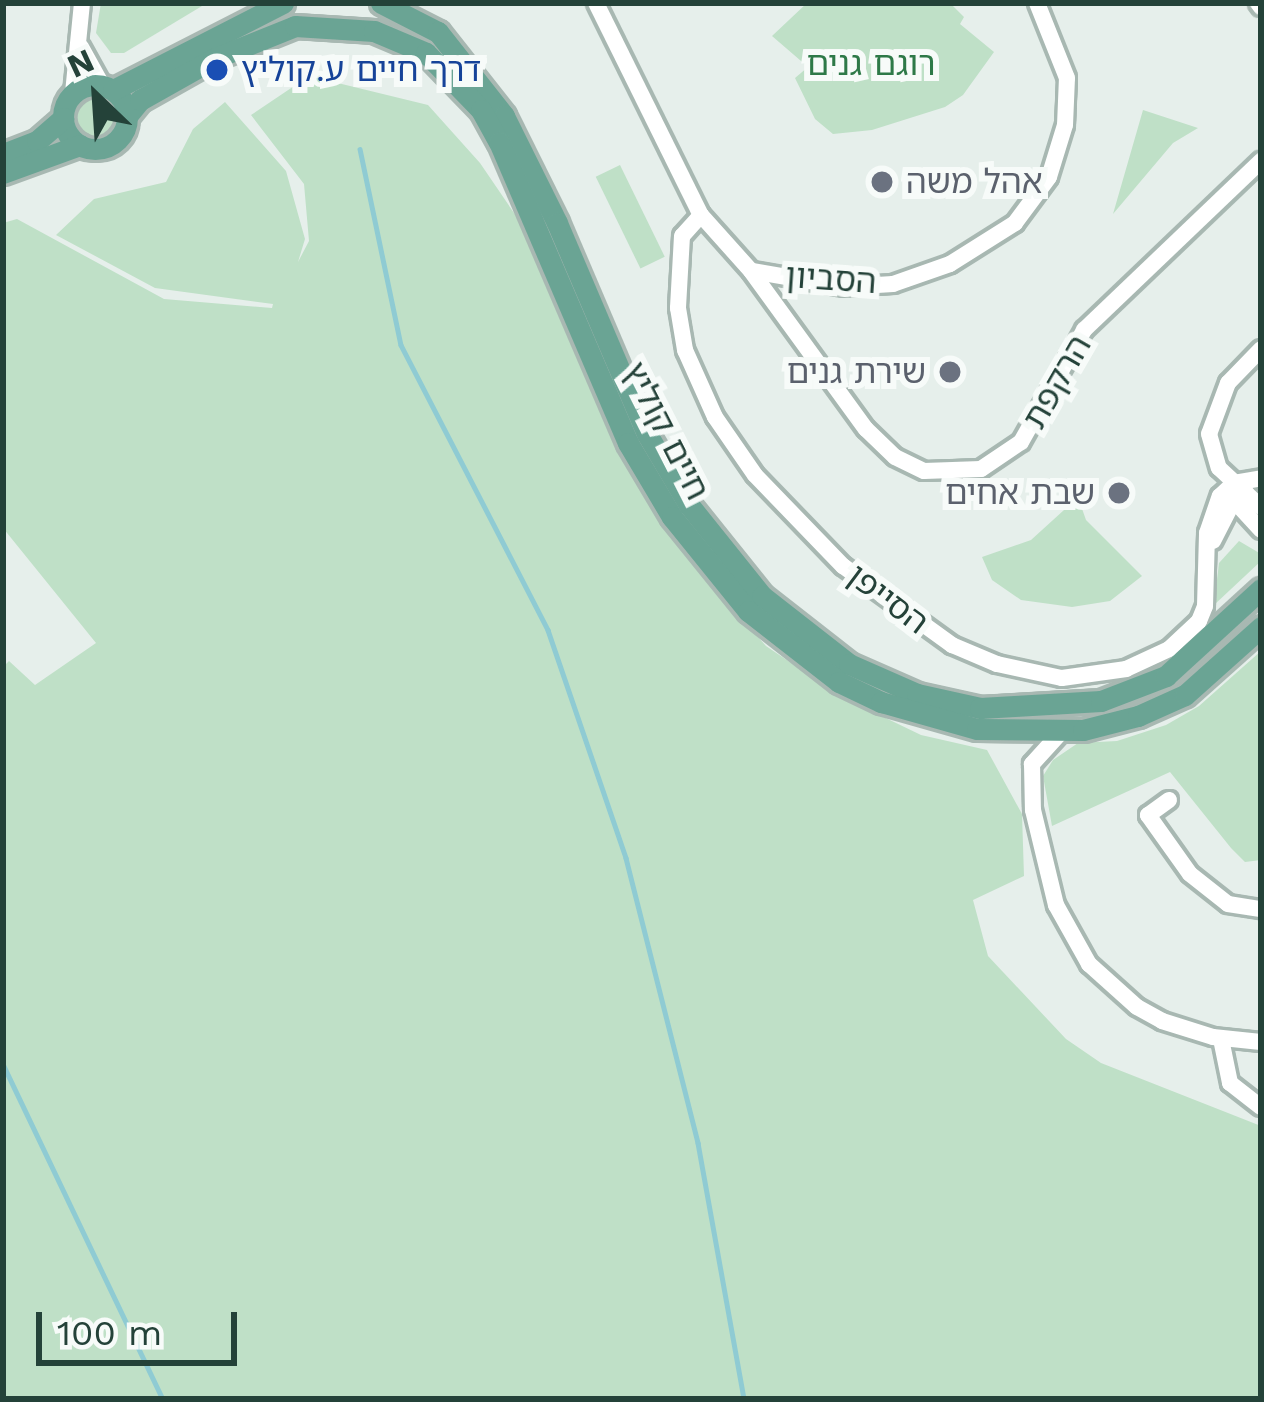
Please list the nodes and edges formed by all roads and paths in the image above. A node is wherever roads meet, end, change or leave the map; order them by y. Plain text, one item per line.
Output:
1 (82, 3) edge
2 (283, 3) edge
3 (381, 3) edge
4 (596, 3) edge
5 (1037, 3) edge
6 (79, 40) junction
7 (107, 87) junction
8 (73, 94) junction
9 (127, 116) junction
10 (63, 118) junction
11 (80, 145) junction
12 (3, 154) edge
13 (1261, 161) edge
14 (3, 173) edge
15 (701, 215) junction
16 (718, 234) junction
17 (680, 266) junction
18 (751, 271) junction
19 (1261, 350) edge
20 (1261, 478) edge
21 (1243, 493) edge
22 (1261, 508) edge
23 (1261, 530) edge
24 (1261, 589) edge
25 (1261, 627) edge
26 (1062, 731) junction
27 (1169, 800) dead end
28 (1261, 909) edge
29 (1221, 1039) junction
30 (1261, 1042) edge
31 (1261, 1107) edge

1 - 6 street
2 - 7 main road
3 - 24 main road, חיים קוליץ
4 - 15 street
5 - 18 street, הסביון
6 - 7 street
6 - 8 street
7 - 8 main road
7 - 9 main road
8 - 10 main road
9 - 11 main road
9 - 26 main road, חיים קוליץ
10 - 11 main road
10 - 12 main road
11 - 14 main road
13 - 18 street, הרקפת
15 - 16 street, הרקפת
15 - 17 street, הסייפן
16 - 17 street
16 - 18 street, הרקפת
17 - 21 street, הסייפן
19 - 21 street
20 - 21 street
21 - 22 street
21 - 23 street
25 - 26 main road, חיים קוליץ
26 - 29 street
27 - 28 street
29 - 30 street
29 - 31 street

